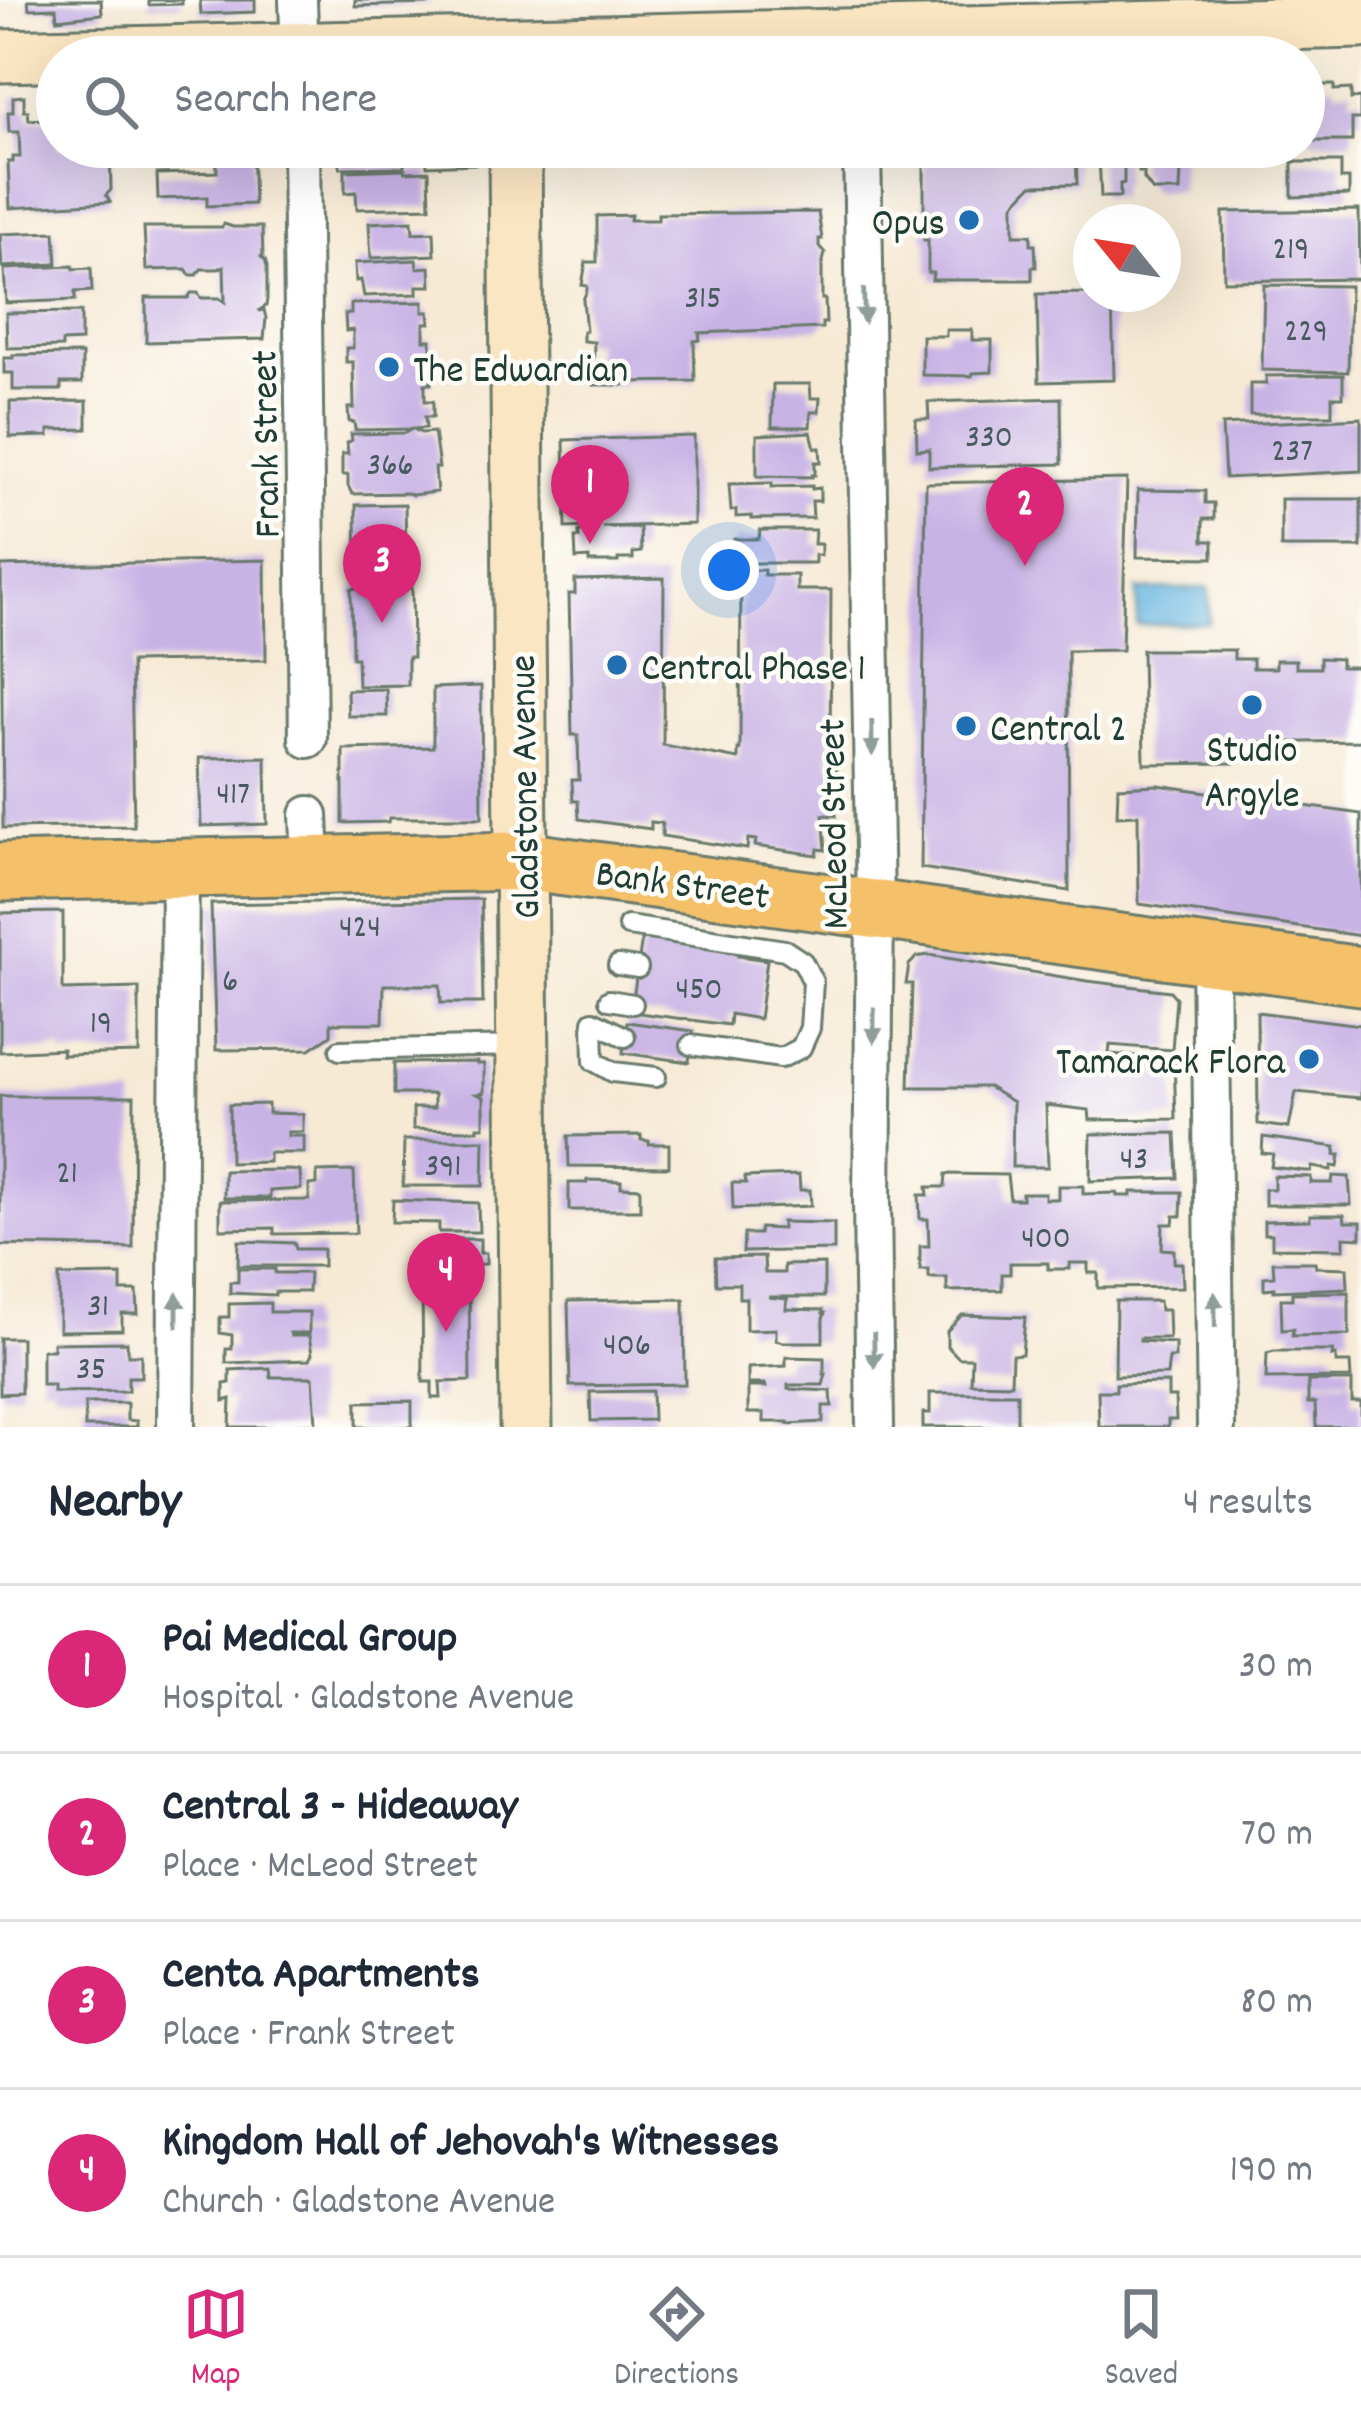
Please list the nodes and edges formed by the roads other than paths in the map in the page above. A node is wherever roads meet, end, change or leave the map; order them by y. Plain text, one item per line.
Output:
1 (1361, 22) edge
2 (860, 30) edge
3 (515, 33) edge
4 (299, 35) edge
5 (36, 53) edge
6 (0, 56) edge
7 (301, 168) edge
8 (515, 168) edge
9 (862, 168) edge
10 (308, 739) dead end
11 (523, 861) junction
12 (180, 868) junction
13 (0, 872) edge
14 (875, 908) junction
15 (711, 917) junction
16 (628, 926) dead end
17 (1210, 955) junction
18 (1361, 976) edge
19 (609, 1000) dead end
20 (633, 1004) dead end
21 (625, 1037) dead end
22 (691, 1045) dead end
23 (524, 1046) junction
24 (340, 1050) dead end
25 (656, 1077) dead end
26 (176, 1427) edge
27 (526, 1427) edge
28 (875, 1427) edge
29 (1216, 1427) edge

1 - 2 main road
2 - 3 main road
3 - 4 main road
5 - 6 main road
7 - 10 street, Frank Street
8 - 11 main road, Gladstone Avenue
9 -> 14 street, McLeod Street
11 - 12 main road, Bank Street
11 - 15 main road, Bank Street
11 - 23 main road, Gladstone Avenue
12 - 13 main road, Bank Street
26 -> 12 street
14 - 15 main road, Bank Street
14 - 17 main road, Bank Street
14 -> 28 street, McLeod Street
15 - 16 lane
15 - 22 lane
17 - 18 main road, Bank Street
29 -> 17 street
19 - 20 lane
21 - 25 lane
23 - 24 lane
23 - 27 main road, Gladstone Avenue

